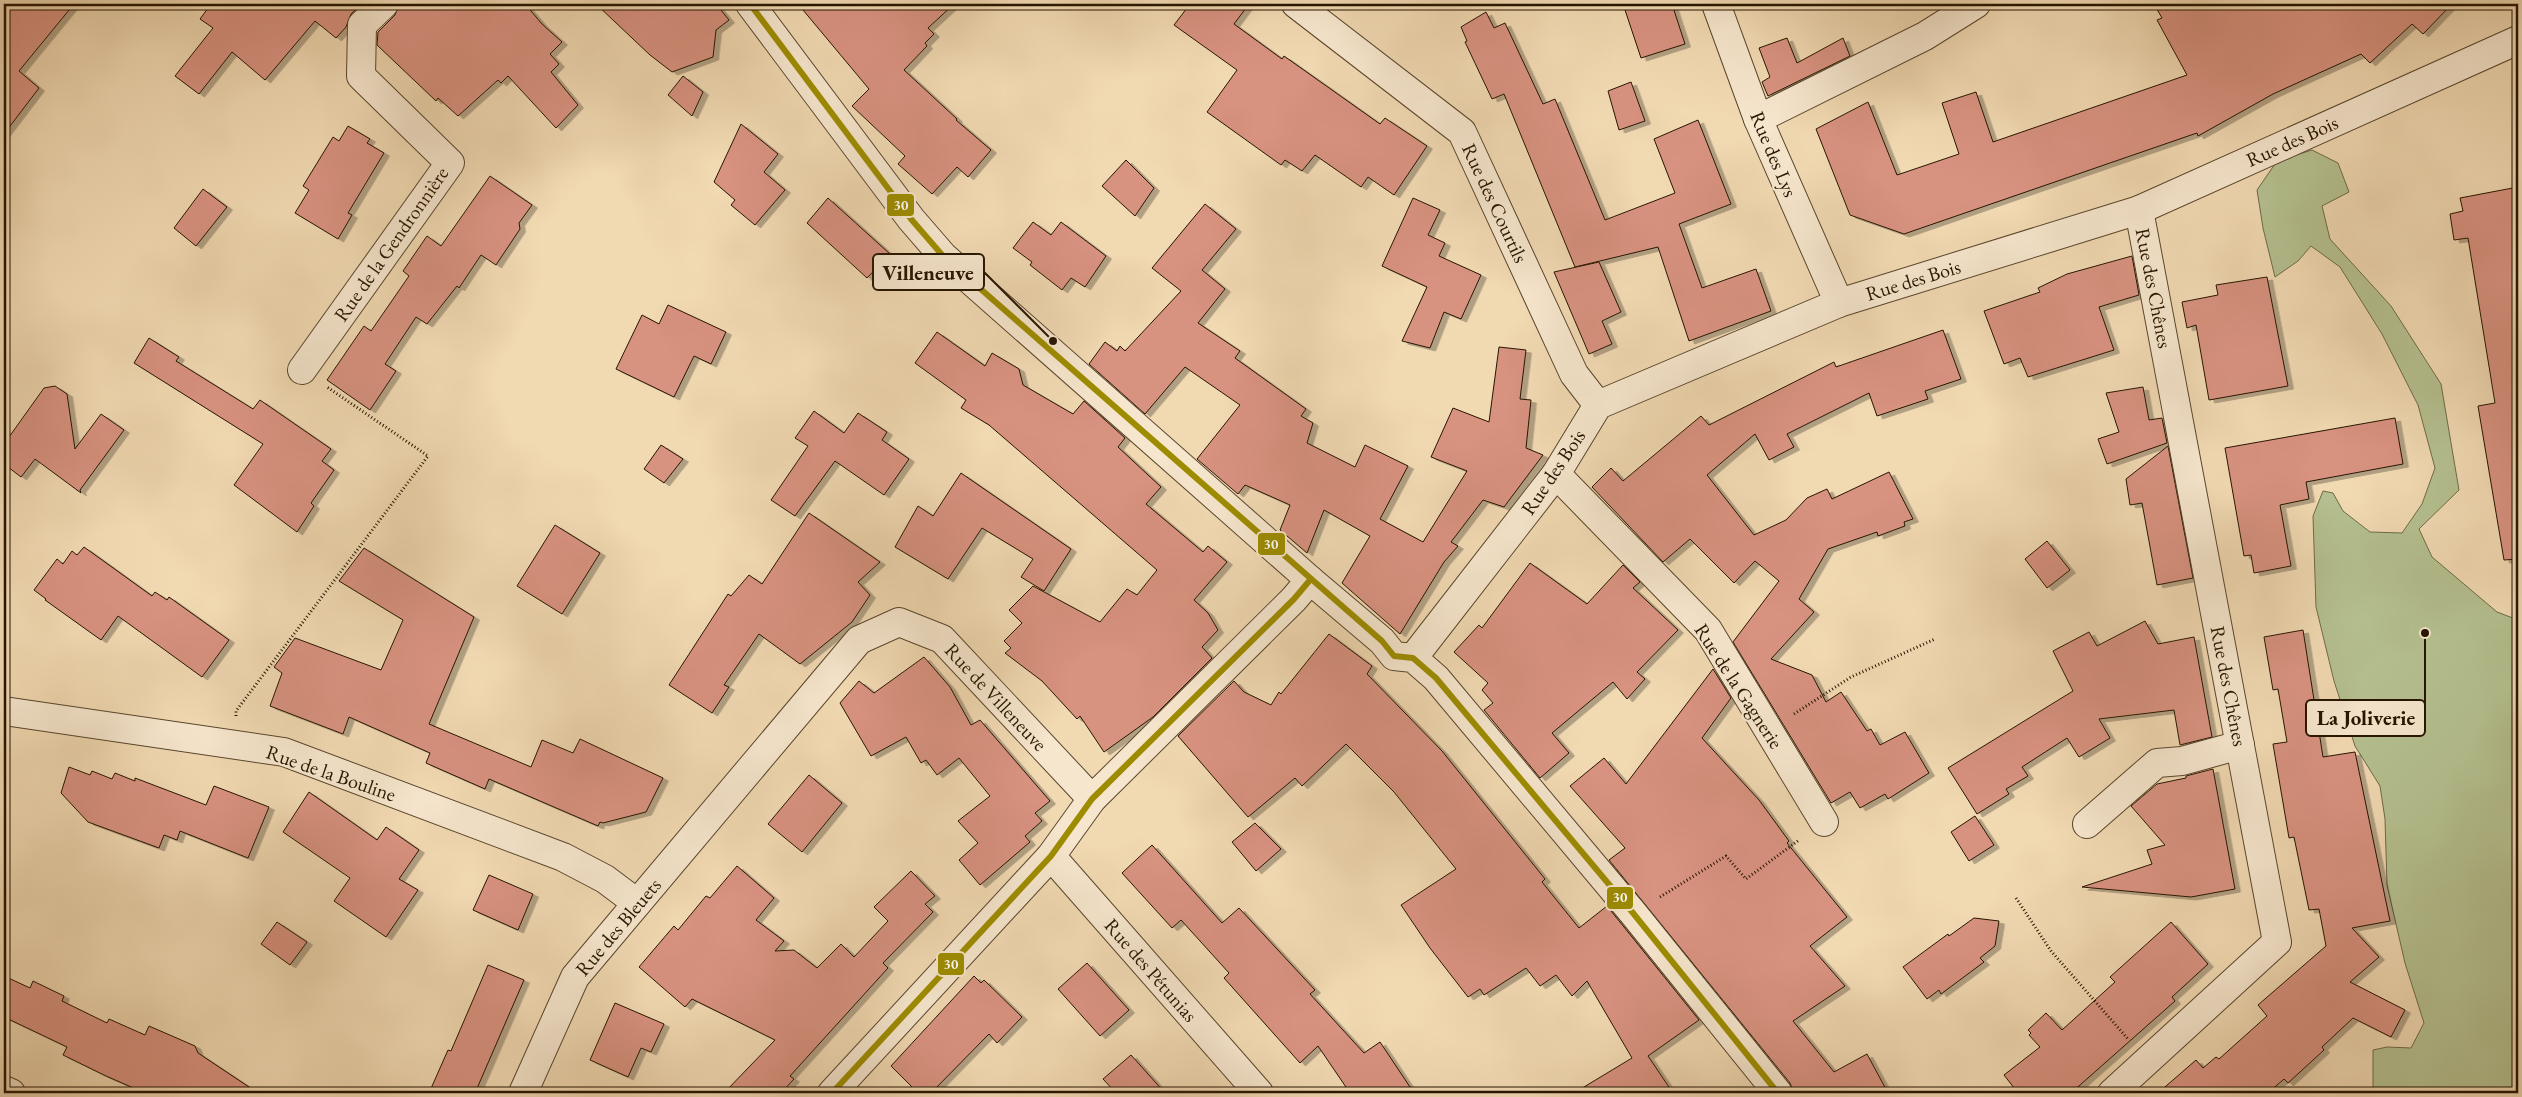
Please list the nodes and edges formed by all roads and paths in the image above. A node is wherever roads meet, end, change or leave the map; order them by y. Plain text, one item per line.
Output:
1 (384, 4) edge
2 (750, 4) edge
3 (1296, 4) edge
4 (1716, 4) edge
5 (1976, 4) edge
6 (2518, 40) edge
7 (1758, 119) junction
8 (2139, 210) junction
9 (1839, 303) junction
10 (302, 370) joint
11 (1598, 405) junction
12 (1556, 474) junction
13 (1310, 580) junction
14 (1935, 639) dead end
15 (1413, 658) junction
16 (4, 710) edge
17 (1768, 730) junction
18 (234, 744) junction
19 (2240, 745) junction
20 (742, 779) joint
21 (1092, 799) junction
22 (1824, 822) joint
23 (2087, 824) dead end
24 (1051, 856) junction
25 (2016, 898) dead end
26 (637, 903) junction
27 (1633, 914) junction
28 (2146, 1061) junction
29 (4, 1090) edge
30 (1250, 1090) edge
31 (11, 1093) edge
32 (523, 1093) edge
33 (832, 1093) edge
34 (1778, 1093) edge
35 (2112, 1093) edge

1 - 10 street, Rue de la Gendronnière
2 - 13 street
3 - 11 street, Rue des Courtils
4 - 7 street, Rue des Lys
5 - 7 street
6 - 8 street, Rue des Bois
7 - 9 street, Rue des Lys
8 - 9 street, Rue des Bois
8 - 19 street, Rue des Chênes
9 - 11 street, Rue des Bois
10 - 18 path
11 - 12 street, Rue des Bois
12 - 15 street, Rue des Bois
12 - 17 street, Rue de la Gagnerie
13 - 15 street
13 - 21 street
14 - 17 path
15 - 27 street
16 - 18 street, Rue de la Bouline
17 - 22 street, Rue de la Gagnerie
18 - 26 street, Rue de la Bouline
19 - 23 street
19 - 28 street, Rue des Chênes
20 - 21 street, Rue de Villeneuve
20 - 26 street, Rue des Bleuets
21 - 24 street
22 - 27 path
24 - 30 street, Rue des Pétunias
24 - 33 street
25 - 28 path
26 - 32 street, Rue des Bleuets
27 - 34 street
28 - 35 street, Rue des Chênes
29 - 31 street

